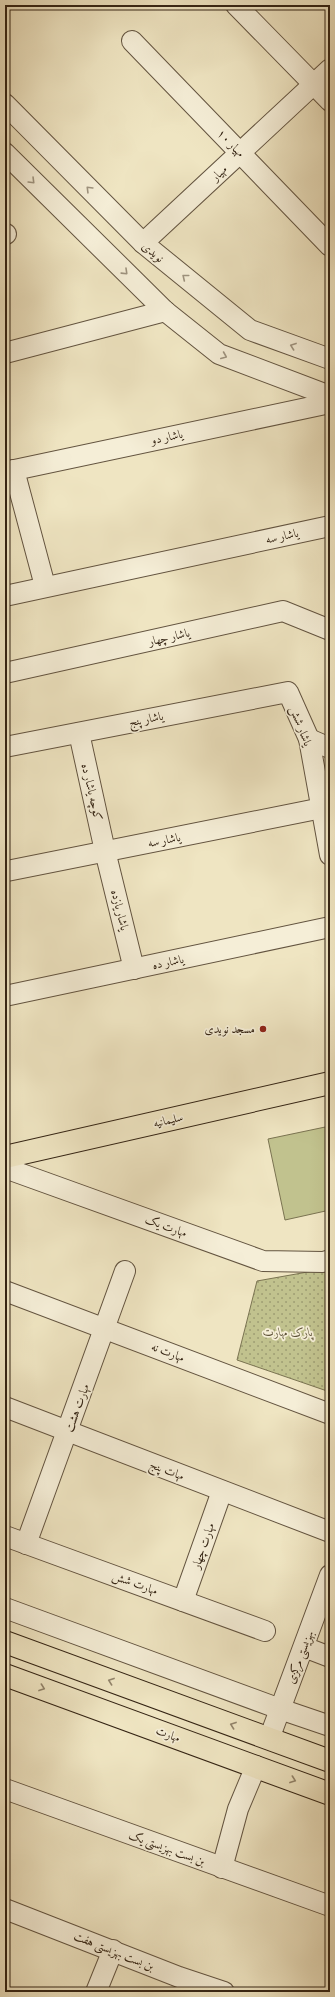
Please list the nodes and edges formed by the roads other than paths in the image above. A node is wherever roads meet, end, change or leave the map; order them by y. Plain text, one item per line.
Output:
1 (236, 5) edge
2 (132, 41) dead end
3 (330, 69) edge
4 (314, 84) junction
5 (330, 101) edge
6 (5, 104) edge
7 (5, 153) edge
8 (241, 153) junction
9 (143, 243) junction
10 (330, 246) edge
11 (165, 311) junction
12 (5, 353) edge
13 (330, 359) edge
14 (330, 396) edge
15 (330, 403) edge
16 (10, 470) edge
17 (330, 526) edge
18 (46, 586) junction
19 (5, 596) edge
20 (330, 630) edge
21 (5, 673) edge
22 (288, 692) joint
23 (79, 732) junction
24 (309, 739) junction
25 (5, 747) edge
26 (330, 748) edge
27 (322, 808) junction
28 (105, 851) junction
29 (330, 855) edge
30 (7, 871) dead end
31 (330, 927) edge
32 (134, 969) junction
33 (5, 996) edge
34 (330, 1083) edge
35 (5, 1157) edge
36 (5, 1168) edge
37 (330, 1260) edge
38 (125, 1271) dead end
39 (5, 1291) edge
40 (105, 1328) junction
41 (5, 1408) edge
42 (330, 1414) edge
43 (68, 1432) junction
44 (222, 1491) junction
45 (330, 1532) edge
46 (5, 1536) edge
47 (26, 1544) junction
48 (330, 1575) edge
49 (184, 1601) junction
50 (5, 1608) edge
51 (265, 1631) dead end
52 (5, 1642) edge
53 (304, 1647) junction
54 (330, 1657) edge
55 (5, 1675) edge
56 (280, 1709) junction
57 (330, 1726) edge
58 (269, 1739) junction
59 (330, 1761) edge
60 (256, 1766) junction
61 (5, 1789) edge
62 (330, 1794) edge
63 (222, 1868) junction
64 (330, 1906) edge
65 (5, 1909) edge
66 (113, 1950) junction
67 (96, 1992) edge
68 (224, 1992) edge

1 - 4 street
2 - 8 street, مهیار ۱۰
3 - 4 street, مهیار
4 - 5 street
4 - 8 street, مهیار
9 -> 6 street, نویدی
7 -> 11 street
8 - 9 street, مهیار
8 - 10 street, مهیار ۱۰
13 -> 9 street, نویدی
11 - 12 street
11 -> 14 street
15 - 16 street, یاشار دو
16 - 18 street
17 - 18 street, یاشار سه
18 - 19 street, یاشار سه
20 - 21 street, یاشار چهار
22 - 23 street, یاشار پنج
22 - 24 street, یاشار شش
23 - 25 street, یاشار پنج
23 - 28 street, کوچه یاشار ده
24 - 26 street
24 - 27 street, یاشار شش
27 - 28 street, یاشار سه
27 - 29 street, یاشار شش
28 - 30 street, یاشار سه
28 - 32 street, یاشار یازده
31 - 32 street, یاشار ده
32 - 33 street, یاشار ده
34 - 35 main road, سلیمانیه
36 - 37 street, مهارت یک
38 - 40 street, مهارت هشت
39 - 40 street, مهارت نه
40 - 42 street, مهارت نه
40 - 43 street, مهارت هشت
41 - 43 street, مهات پنج
43 - 44 street, مهات پنج
43 - 47 street, مهارت هشت
44 - 45 street, مهات پنج
44 - 49 street, مهارت چهار
46 - 47 street, مهارت شش
47 - 49 street, مهارت شش
48 - 53 street, بهزیستی مرکزی
49 - 51 street, مهارت شش
50 - 56 street
58 -> 52 main road
53 - 54 street
53 - 56 street, بهزیستی مرکزی
55 -> 60 main road, مهارت
56 - 57 street
56 - 58 street, بهزیستی مرکزی
58 - 59 main road
58 - 60 main road
60 -> 62 main road, مهارت
60 - 63 street
61 - 63 street, بن بست بهزیستی یک
63 - 64 street, بن بست بهزیستی یک
65 - 66 street, بن بست بهزیستی هفت
66 - 67 street
66 - 68 street, بن بست بهزیستی هفت

